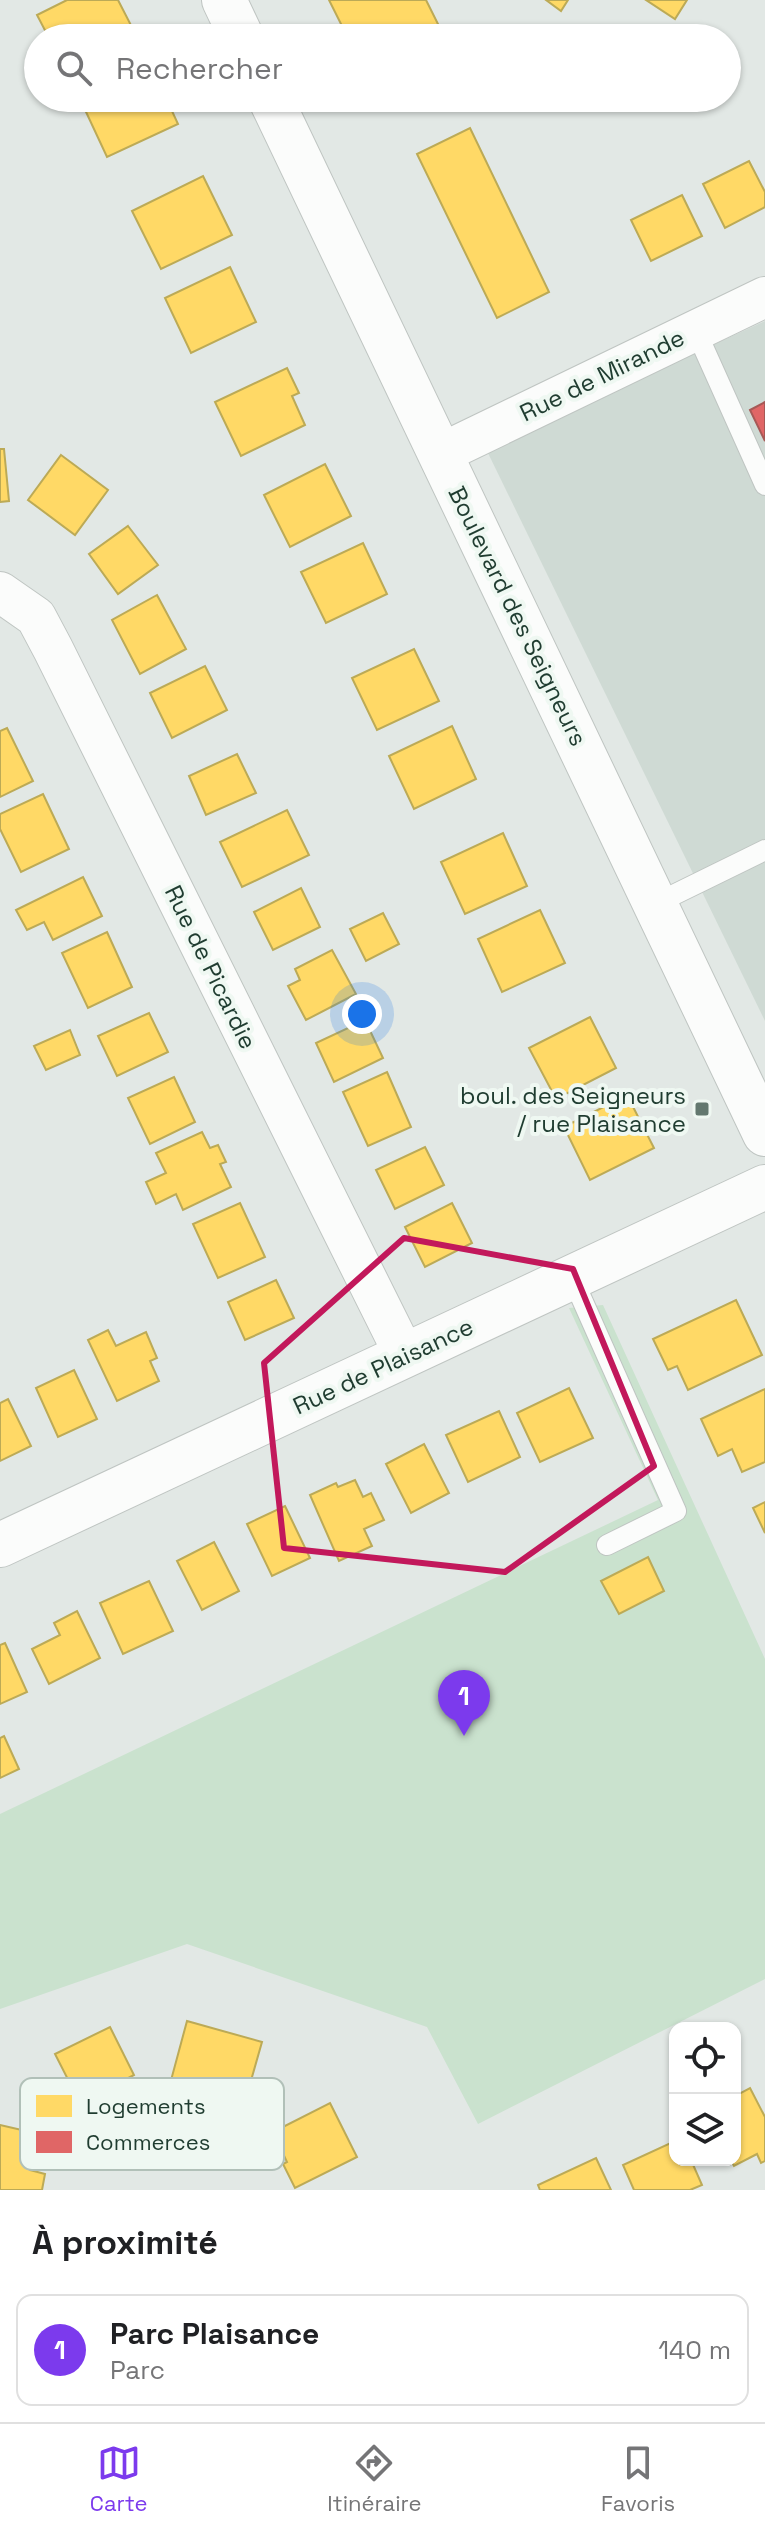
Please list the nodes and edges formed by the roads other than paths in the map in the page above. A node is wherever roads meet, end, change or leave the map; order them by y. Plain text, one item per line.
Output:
1 (224, 0) edge
2 (235, 24) edge
3 (277, 112) edge
4 (765, 297) edge
5 (696, 331) junction
6 (440, 454) junction
7 (765, 485) edge
8 (0, 592) edge
9 (765, 850) edge
10 (655, 904) junction
11 (765, 1134) edge
12 (765, 1187) edge
13 (572, 1277) junction
14 (405, 1356) junction
15 (0, 1545) edge
16 (607, 1545) dead end

1 - 2 street
3 - 6 street, Boulevard des Seigneurs
4 - 5 street, Rue de Mirande
5 - 6 street, Rue de Mirande
5 - 7 lane
6 - 10 street, Boulevard des Seigneurs
8 - 14 street, Rue de Picardie
9 - 10 lane
10 - 11 street, Boulevard des Seigneurs
12 - 13 street, Rue de Plaisance
13 - 14 street, Rue de Plaisance
13 - 16 lane
14 - 15 street, Rue de Plaisance

